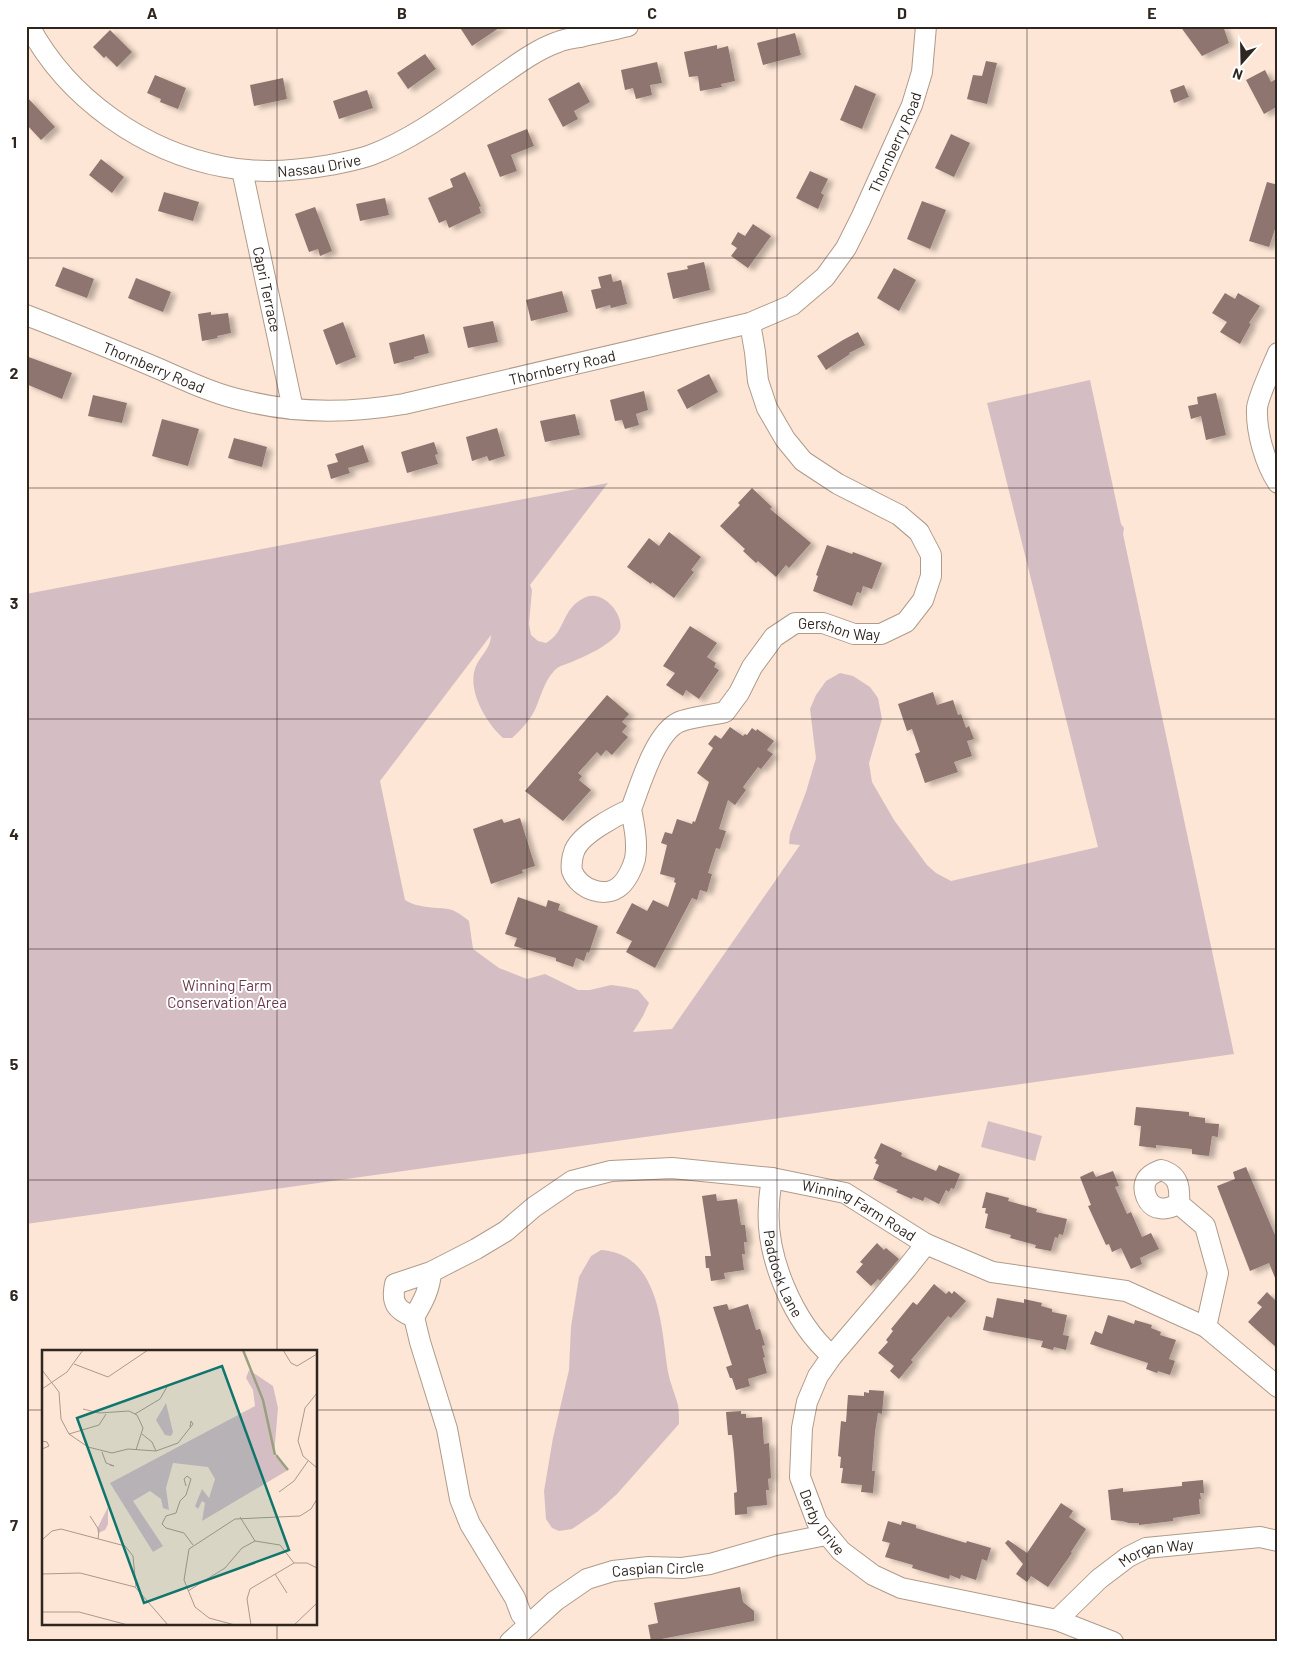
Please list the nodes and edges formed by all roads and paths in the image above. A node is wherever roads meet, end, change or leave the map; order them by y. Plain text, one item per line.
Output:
1 (29, 26) edge
2 (628, 26) edge
3 (926, 26) edge
4 (242, 170) junction
5 (26, 316) edge
6 (750, 323) junction
7 (1278, 353) edge
8 (294, 409) junction
9 (1278, 483) edge
10 (631, 810) dead end
11 (772, 1178) junction
12 (1179, 1204) dead end
13 (926, 1244) junction
14 (430, 1272) junction
15 (414, 1317) junction
16 (1206, 1327) junction
17 (832, 1356) junction
18 (1278, 1387) edge
19 (826, 1535) junction
20 (1278, 1541) edge
21 (1057, 1620) junction
22 (530, 1624) junction
23 (510, 1642) edge
24 (1113, 1642) edge

1 - 4 street, Nassau Drive
2 - 4 street, Nassau Drive
3 - 6 street, Thornberry Road
4 - 8 street, Capri Terrace
5 - 8 street, Thornberry Road
6 - 8 street, Thornberry Road
6 - 10 street, Gershon Way
7 - 9 street
11 - 13 street, Winning Farm Road
11 - 14 street, Winning Farm Road
11 - 17 street, Paddock Lane
12 - 16 street
13 - 16 street, Winning Farm Road
13 - 17 street, Derby Drive
14 - 15 street
14 - 15 street, Winning Farm Road
15 - 22 street
16 - 18 street, Winning Farm Road
17 - 19 street, Derby Drive
19 - 21 street, Derby Drive
19 - 22 street, Caspian Circle
20 - 21 street, Morgan Way
21 - 24 street, Derby Drive
22 - 23 street, Caspian Circle

